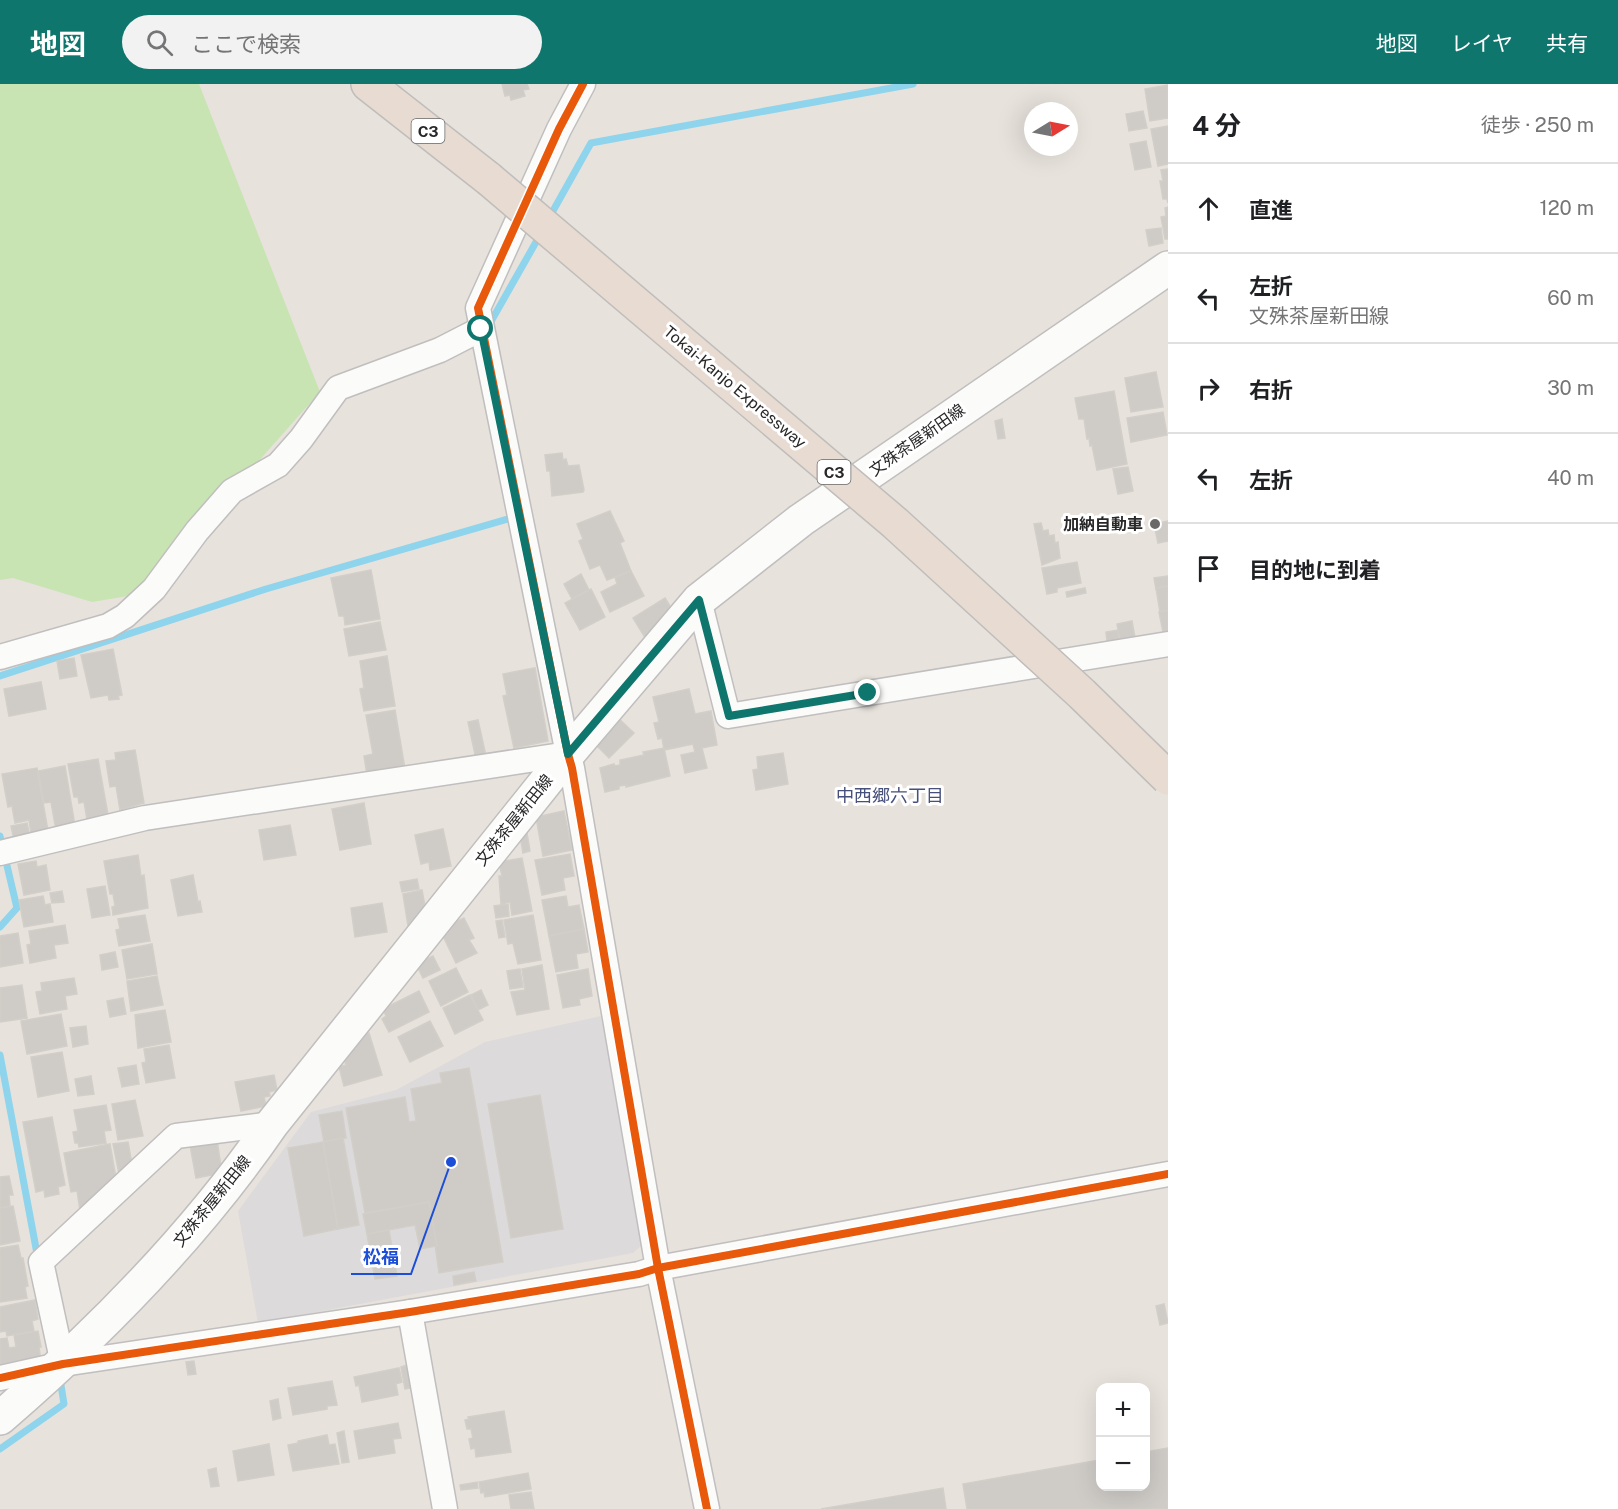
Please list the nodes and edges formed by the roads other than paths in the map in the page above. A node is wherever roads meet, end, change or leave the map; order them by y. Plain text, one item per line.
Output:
1 (368, 84) edge
2 (583, 84) edge
3 (1168, 268) edge
4 (481, 329) junction
5 (699, 600) junction
6 (1168, 644) edge
7 (0, 657) edge
8 (568, 754) junction
9 (1168, 778) edge
10 (0, 853) edge
11 (272, 1124) junction
12 (1168, 1174) edge
13 (658, 1268) junction
14 (410, 1312) junction
15 (63, 1364) junction
16 (0, 1378) edge
17 (0, 1419) edge
18 (446, 1509) edge
19 (707, 1509) edge

1 - 9 highway, Tokai-Kanjo Expressway / C3, bridge
2 - 4 street
3 - 5 main road, 文殊茶屋新田線
4 - 7 street
4 - 8 street
5 - 6 street
5 - 8 main road, 文殊茶屋新田線
8 - 10 street
8 - 11 main road, 文殊茶屋新田線
8 - 13 street
11 - 15 main road, 文殊茶屋新田線
11 - 15 street
12 - 13 street
13 - 14 street
13 - 19 street
14 - 15 street
14 - 18 street
15 - 16 street
15 - 17 main road, 文殊茶屋新田線

